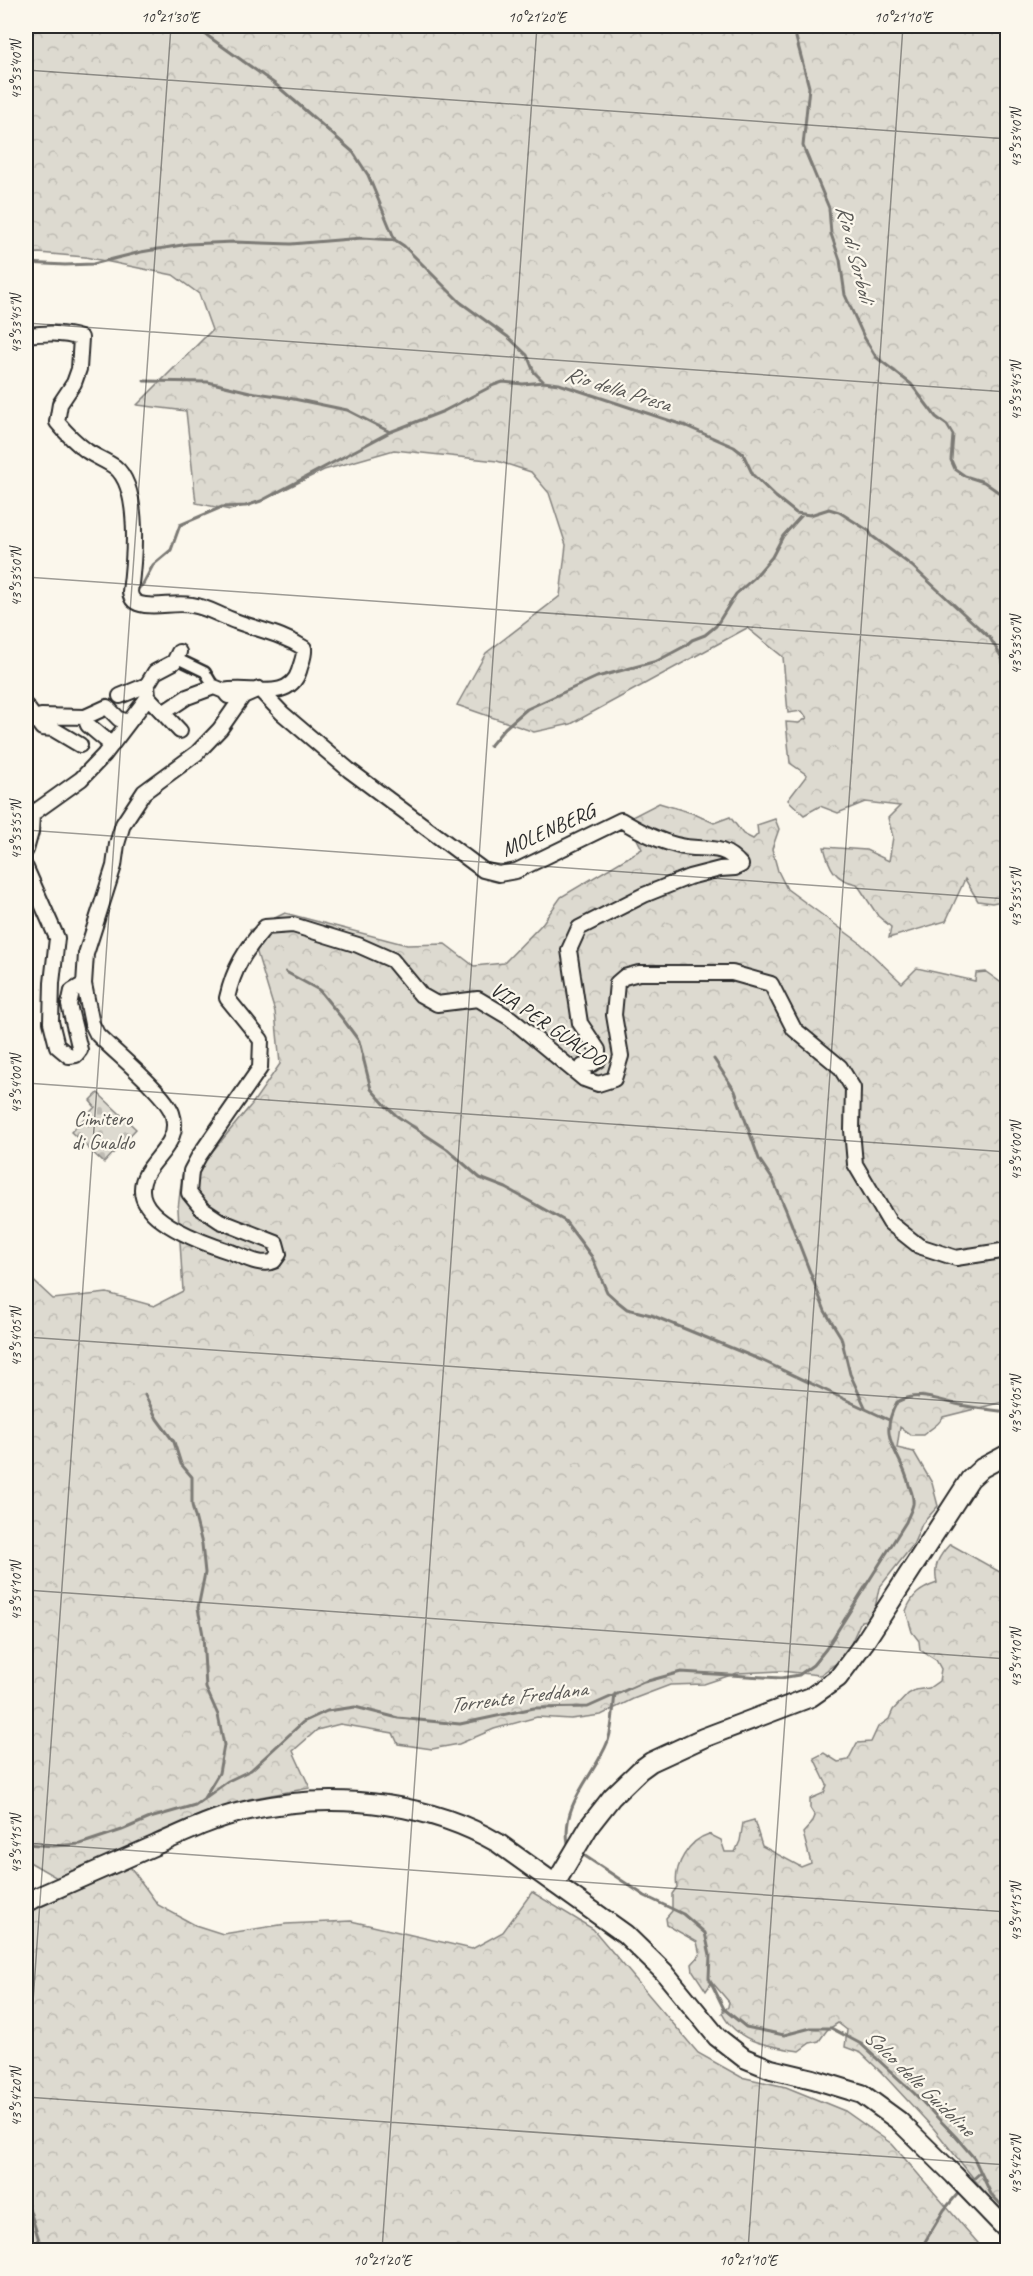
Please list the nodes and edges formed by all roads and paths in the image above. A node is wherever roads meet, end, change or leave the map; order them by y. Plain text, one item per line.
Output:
1 (26, 335) edge
2 (178, 655) joint
3 (219, 689) junction
4 (259, 689) junction
5 (147, 691) junction
6 (112, 703) junction
7 (26, 706) edge
8 (237, 706) junction
9 (163, 713) junction
10 (84, 717) junction
11 (36, 718) junction
12 (128, 723) junction
13 (180, 731) dead end
14 (80, 745) dead end
15 (112, 745) junction
16 (29, 810) edge
17 (26, 850) edge
18 (26, 868) edge
19 (84, 984) junction
20 (584, 1079) junction
21 (1008, 1250) edge
22 (1008, 1454) edge
23 (555, 1884) junction
24 (26, 1902) edge
25 (1008, 2231) edge

1 - 4 street
2 - 3 street
2 - 5 street
3 - 4 street
3 - 8 street
3 - 9 street
4 - 8 street, VIA PER GUALDO
4 - 20 street, MOLENBERG
5 - 6 street
5 - 9 street
5 - 12 street
6 - 10 street
6 - 12 street
7 - 11 street
8 - 19 street, VIA PER GUALDO
9 - 13 street
10 - 11 street
10 - 15 street
11 - 14 street
12 - 15 street
15 - 16 street
16 - 17 street
18 - 19 street
19 - 20 street, VIA PER GUALDO
20 - 21 street, VIA PER GUALDO
22 - 23 main road
23 - 24 main road
23 - 25 main road

